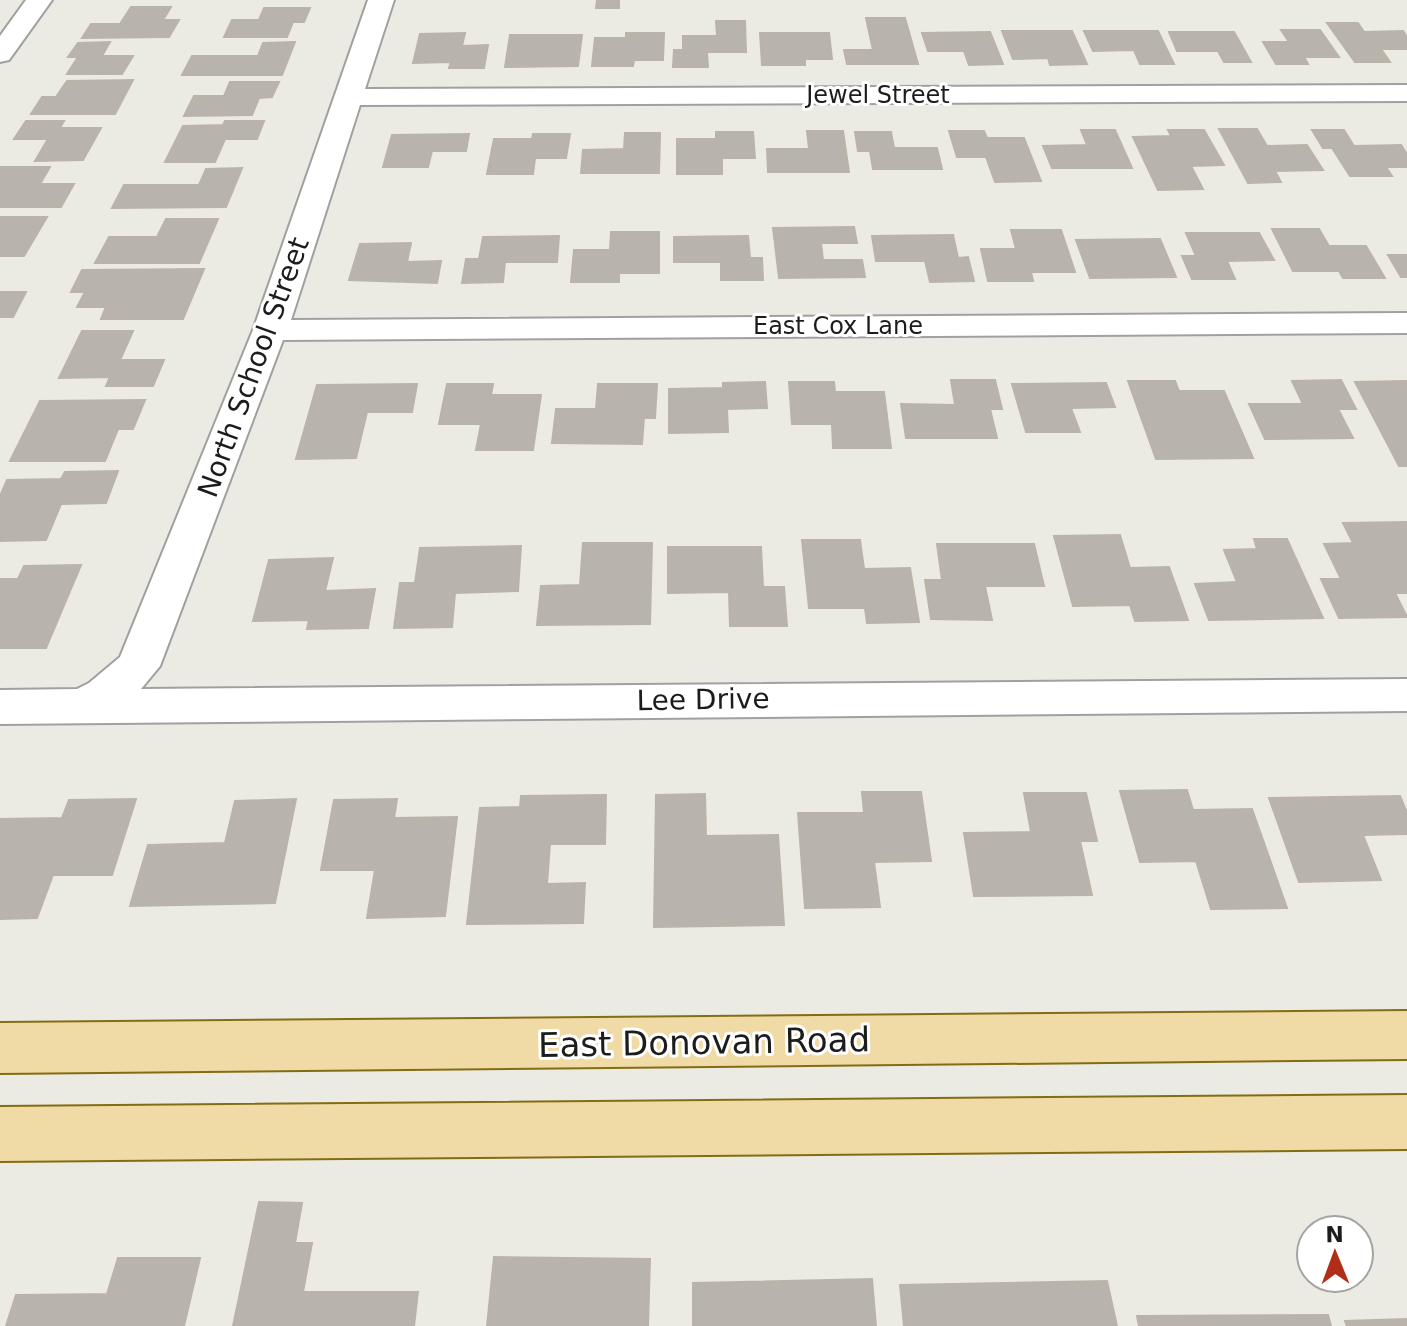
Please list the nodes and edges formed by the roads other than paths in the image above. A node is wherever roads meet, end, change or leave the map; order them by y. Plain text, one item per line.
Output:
1 (39, 0) edge
2 (381, 0) edge
3 (0, 54) edge
4 (1407, 93) edge
5 (349, 97) junction
6 (1407, 323) edge
7 (270, 330) junction
8 (1407, 695) edge
9 (83, 706) junction
10 (0, 707) edge
11 (1407, 1035) edge
12 (0, 1048) edge
13 (1407, 1122) edge
14 (0, 1134) edge

1 - 3 street
2 - 5 street, North School Street
4 - 5 street, Jewel Street
5 - 7 street, North School Street
6 - 7 street, East Cox Lane
7 - 9 street, North School Street
8 - 9 street, Lee Drive
9 - 10 street, Lee Drive
11 - 12 main road, East Donovan Road
13 - 14 main road

